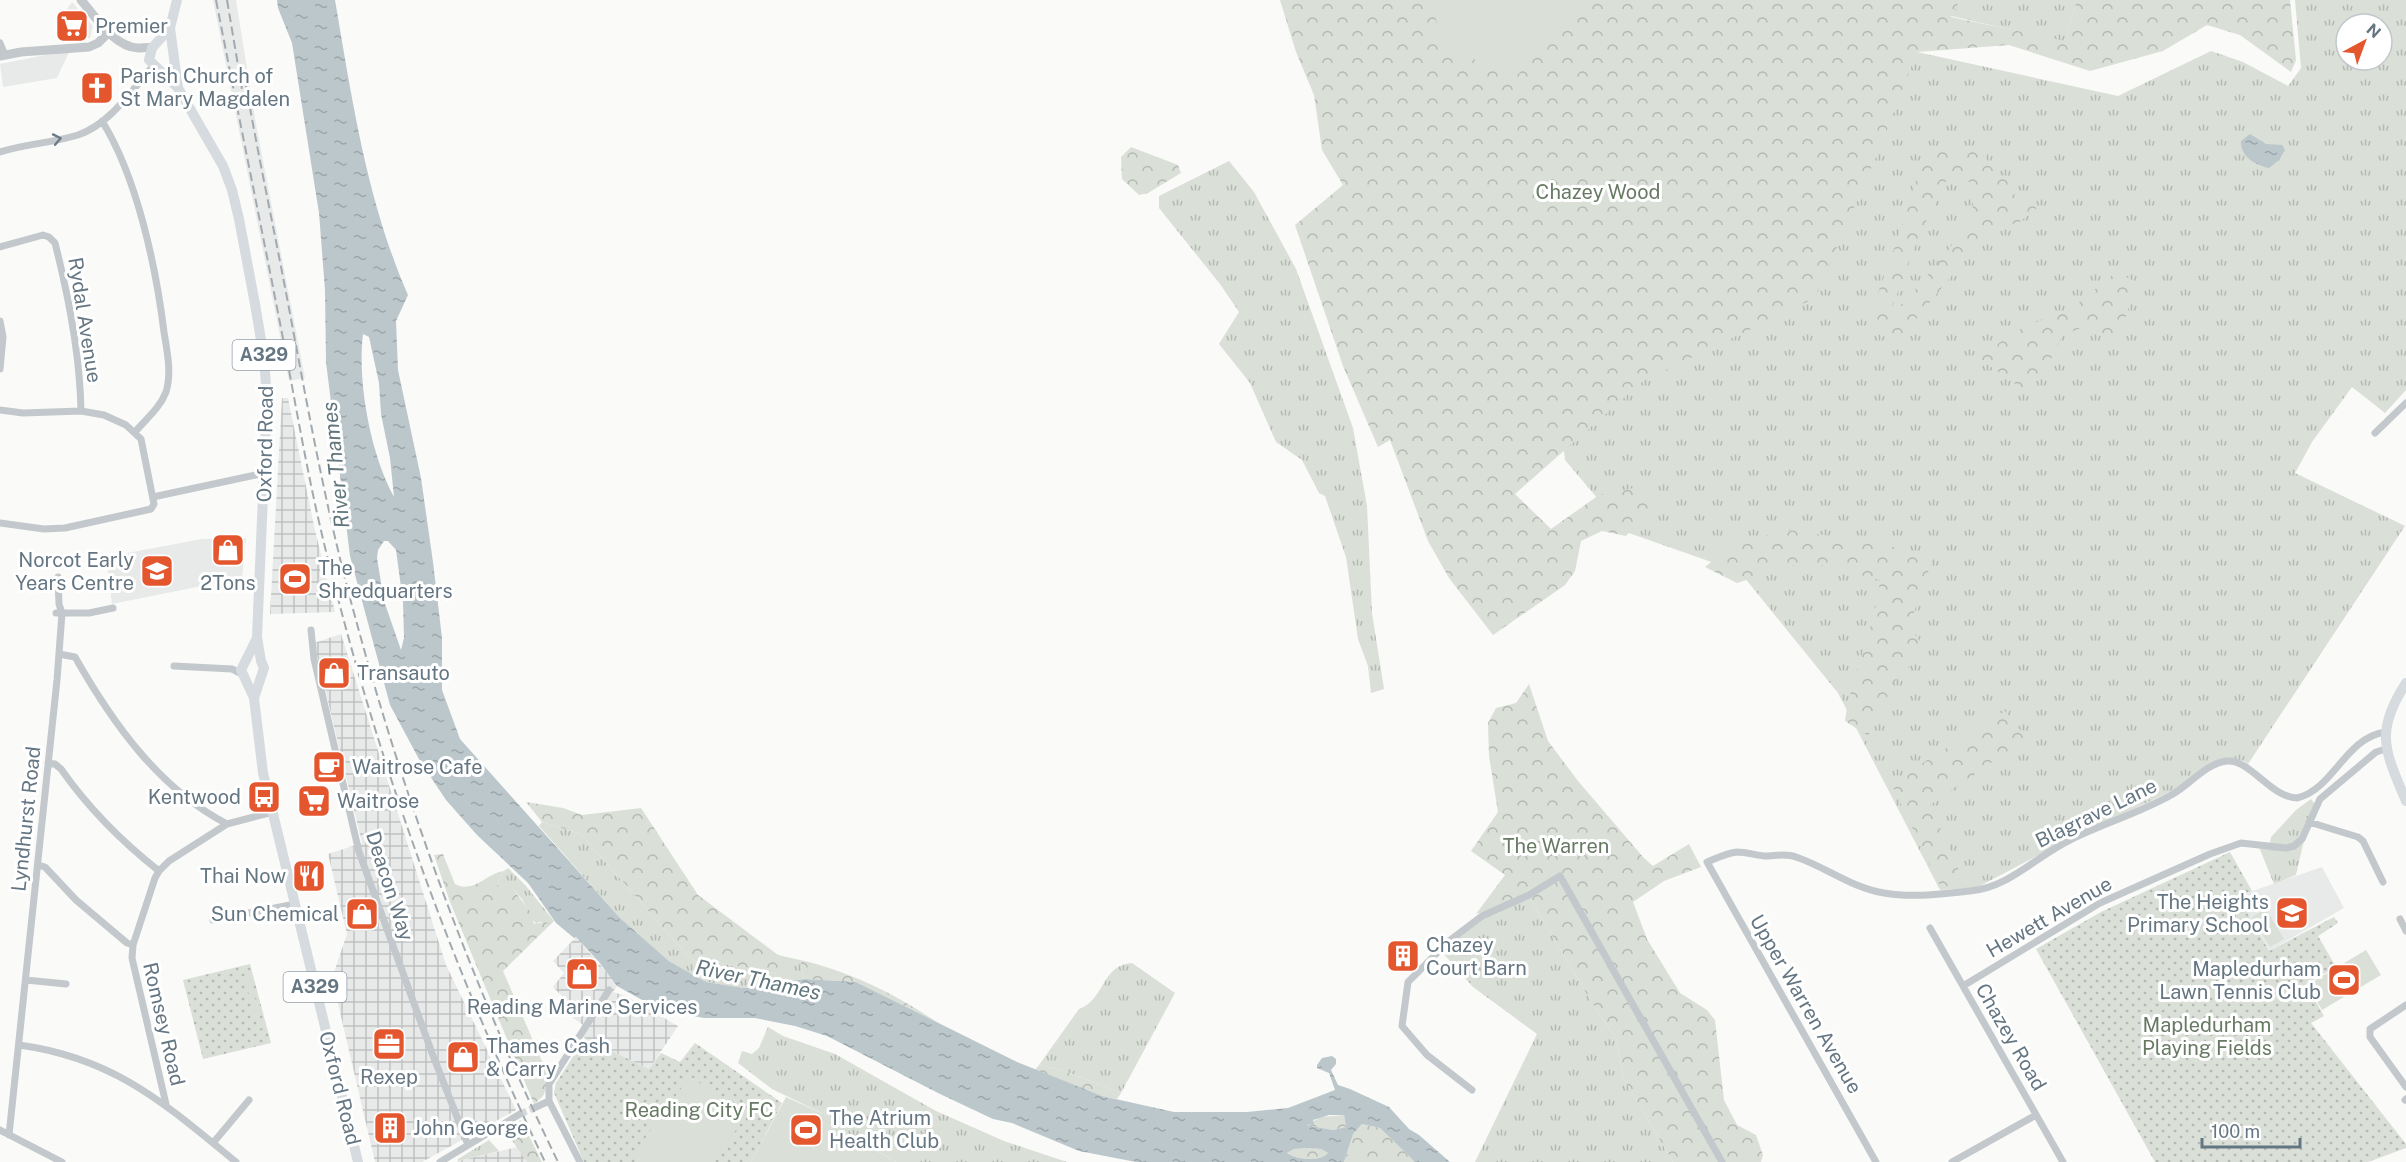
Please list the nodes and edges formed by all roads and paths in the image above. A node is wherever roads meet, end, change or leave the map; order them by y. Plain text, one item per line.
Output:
1 (81, 0) edge
2 (177, 0) edge
3 (170, 28) junction
4 (109, 32) junction
5 (0, 43) edge
6 (154, 46) junction
7 (138, 48) junction
8 (173, 50) junction
9 (2, 55) edge
10 (174, 62) junction
11 (154, 65) junction
12 (178, 88) junction
13 (102, 121) junction
14 (0, 152) edge
15 (0, 247) edge
16 (0, 321) edge
17 (0, 369) edge
18 (2406, 403) edge
19 (0, 410) edge
20 (81, 411) junction
21 (135, 432) junction
22 (2376, 433) dead end
23 (265, 473) junction
24 (153, 497) junction
25 (0, 523) edge
26 (58, 577) dead end
27 (113, 608) dead end
28 (59, 613) junction
29 (311, 630) dead end
30 (257, 637) junction
31 (59, 654) junction
32 (261, 662) junction
33 (174, 666) dead end
34 (244, 669) junction
35 (260, 678) junction
36 (2406, 683) edge
37 (254, 698) junction
38 (2385, 732) junction
39 (2386, 749) junction
40 (48, 763) junction
41 (2314, 790) junction
42 (2320, 799) junction
43 (2406, 801) edge
44 (273, 812) junction
45 (2309, 822) junction
46 (227, 824) junction
47 (1707, 862) joint
48 (38, 866) junction
49 (159, 871) junction
50 (2383, 882) dead end
51 (295, 904) junction
52 (2400, 919) dead end
53 (213, 920) dead end
54 (1930, 928) dead end
55 (2405, 928) edge
56 (133, 945) junction
57 (26, 980) junction
58 (66, 984) dead end
59 (1963, 986) junction
60 (609, 990) dead end
61 (2406, 1005) edge
62 (19, 1045) junction
63 (2406, 1087) edge
64 (1472, 1090) dead end
65 (249, 1100) dead end
66 (549, 1101) junction
67 (166, 1104) junction
68 (536, 1107) tunnel mouth
69 (520, 1114) tunnel mouth
70 (2036, 1115) junction
71 (0, 1130) edge
72 (9, 1135) junction
73 (213, 1143) junction
74 (468, 1145) junction
75 (62, 1162) edge
76 (236, 1162) edge
77 (358, 1162) edge
78 (440, 1162) edge
79 (580, 1162) edge
80 (1722, 1162) edge
81 (1876, 1162) edge
82 (1952, 1162) edge
83 (2063, 1162) edge

1 - 4 street
2 - 3 main road
3 - 6 main road
3 - 8 main road
4 - 7 street
4 - 9 street
5 - 9 street
6 - 7 street
6 - 8 main road
6 - 11 main road
7 - 11 street
8 - 10 main road
10 - 11 main road
10 - 12 main road, Oxford Road / A329
11 - 12 main road, Oxford Road / A329
11 - 13 street
12 - 23 main road, Oxford Road / A329
14 -> 13 street
13 - 21 street
15 - 20 street, Rydal Avenue
16 - 17 street
18 - 22 street
19 - 20 street
20 - 21 street
21 - 24 street
23 - 24 street
23 - 30 main road, Oxford Road / A329
24 - 25 street
26 - 28 street, Lyndhurst Road
27 - 28 street
28 - 31 street, Lyndhurst Road
29 - 74 street, Deacon Way
30 - 32 main road, Oxford Road / A329
30 - 34 main road, Oxford Road / A329
31 - 40 street, Lyndhurst Road
31 - 46 street
32 - 34 main road
32 - 35 main road
33 - 34 street
34 - 35 main road
34 - 37 main road, Oxford Road / A329
35 - 37 main road, Oxford Road / A329
36 - 38 main road
37 - 44 main road, Oxford Road / A329
38 - 39 main road
38 - 41 street
39 - 42 street, Hewett Avenue
39 - 43 main road
40 - 48 street, Lyndhurst Road
40 - 49 street
41 - 42 street
41 - 47 street, Blagrave Lane
42 - 45 street, Hewett Avenue
44 - 46 street
44 - 51 main road, Oxford Road / A329
45 - 50 street
45 - 59 street, Hewett Avenue
46 - 49 street
47 - 81 street, Upper Warren Avenue
48 - 56 street
48 - 57 street, Lyndhurst Road
49 - 56 street, Romsey Road
51 - 53 street
51 - 77 main road, Oxford Road / A329
52 - 55 street
54 - 59 street, Chazey Road
56 - 67 street, Romsey Road
57 - 58 street
57 - 62 street, Lyndhurst Road
59 - 70 street, Chazey Road
60 - 66 street
61 - 63 street
62 - 67 street
62 - 72 street, Lyndhurst Road
64 - 80 street
65 - 73 street
66 - 68 street
66 - 79 street
67 - 73 street
69 - 74 street
70 - 82 street
70 - 83 street, Chazey Road
71 - 72 street
72 - 75 street
73 - 76 street
74 - 78 street

